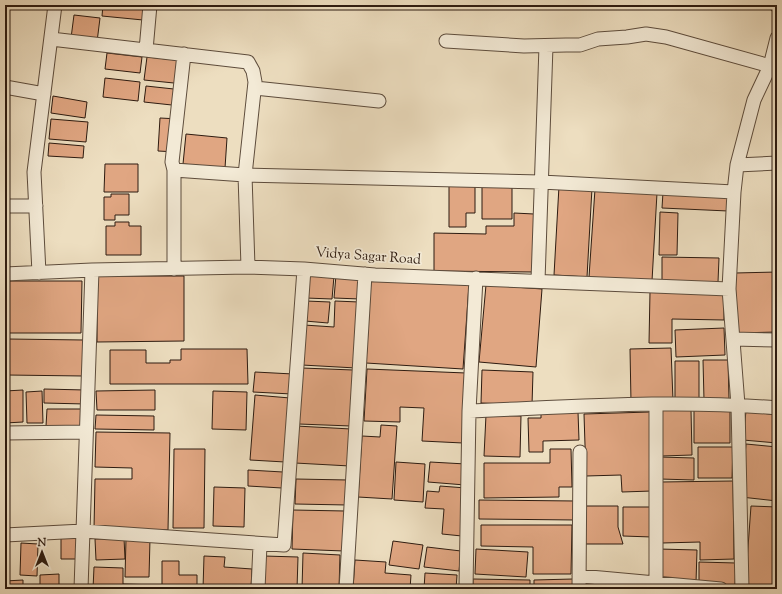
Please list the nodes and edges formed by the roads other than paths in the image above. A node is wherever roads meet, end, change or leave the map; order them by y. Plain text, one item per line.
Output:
1 (55, 5) edge
2 (150, 5) edge
3 (777, 38) edge
4 (51, 39) junction
5 (446, 41) dead end
6 (546, 46) junction
7 (146, 50) junction
8 (184, 54) junction
9 (770, 66) junction
10 (5, 87) edge
11 (254, 88) junction
12 (44, 94) junction
13 (379, 101) dead end
14 (777, 163) edge
15 (737, 165) junction
16 (174, 170) junction
17 (245, 175) junction
18 (541, 182) junction
19 (734, 192) junction
20 (5, 206) edge
21 (36, 206) junction
22 (248, 268) junction
23 (304, 269) junction
24 (92, 270) junction
25 (174, 270) junction
26 (38, 273) junction
27 (5, 274) edge
28 (365, 274) junction
29 (476, 278) junction
30 (538, 281) junction
31 (729, 289) junction
32 (733, 339) junction
33 (777, 340) edge
34 (656, 405) junction
35 (738, 405) junction
36 (777, 408) edge
37 (469, 411) junction
38 (86, 432) junction
39 (5, 433) edge
40 (580, 452) dead end
41 (83, 532) junction
42 (5, 535) edge
43 (260, 545) junction
44 (579, 582) edge
45 (656, 584) junction
46 (81, 589) edge
47 (258, 589) edge
48 (346, 589) edge
49 (466, 589) edge
50 (721, 589) edge
51 (742, 589) edge

1 - 4 street
2 - 7 street
3 - 9 street
4 - 7 street
4 - 12 street
5 - 6 street
6 - 9 street
6 - 18 street
7 - 8 street
8 - 11 street
8 - 16 street
9 - 15 street
10 - 12 street
11 - 13 street
11 - 17 street
12 - 21 street
14 - 15 street
15 - 19 street
16 - 17 street
16 - 25 street
17 - 18 street
17 - 22 street
18 - 19 street
18 - 30 street
19 - 31 street
20 - 21 street
21 - 26 street
22 - 23 street, Vidya Sagar Road
22 - 25 street, Vidya Sagar Road
23 - 28 street, Vidya Sagar Road
23 - 43 street
24 - 25 street, Vidya Sagar Road
24 - 26 street, Vidya Sagar Road
24 - 38 street
26 - 27 street, Vidya Sagar Road
28 - 29 street, Vidya Sagar Road
28 - 48 street
29 - 30 street, Vidya Sagar Road
29 - 37 street
30 - 31 street, Vidya Sagar Road
31 - 32 street
32 - 33 street
32 - 35 street
34 - 35 street
34 - 37 street
34 - 45 street
35 - 36 street
35 - 51 street
37 - 49 street
38 - 39 street
38 - 41 street
40 - 44 street
41 - 42 street
41 - 43 street
41 - 46 street
43 - 47 street
44 - 45 street
45 - 50 street

